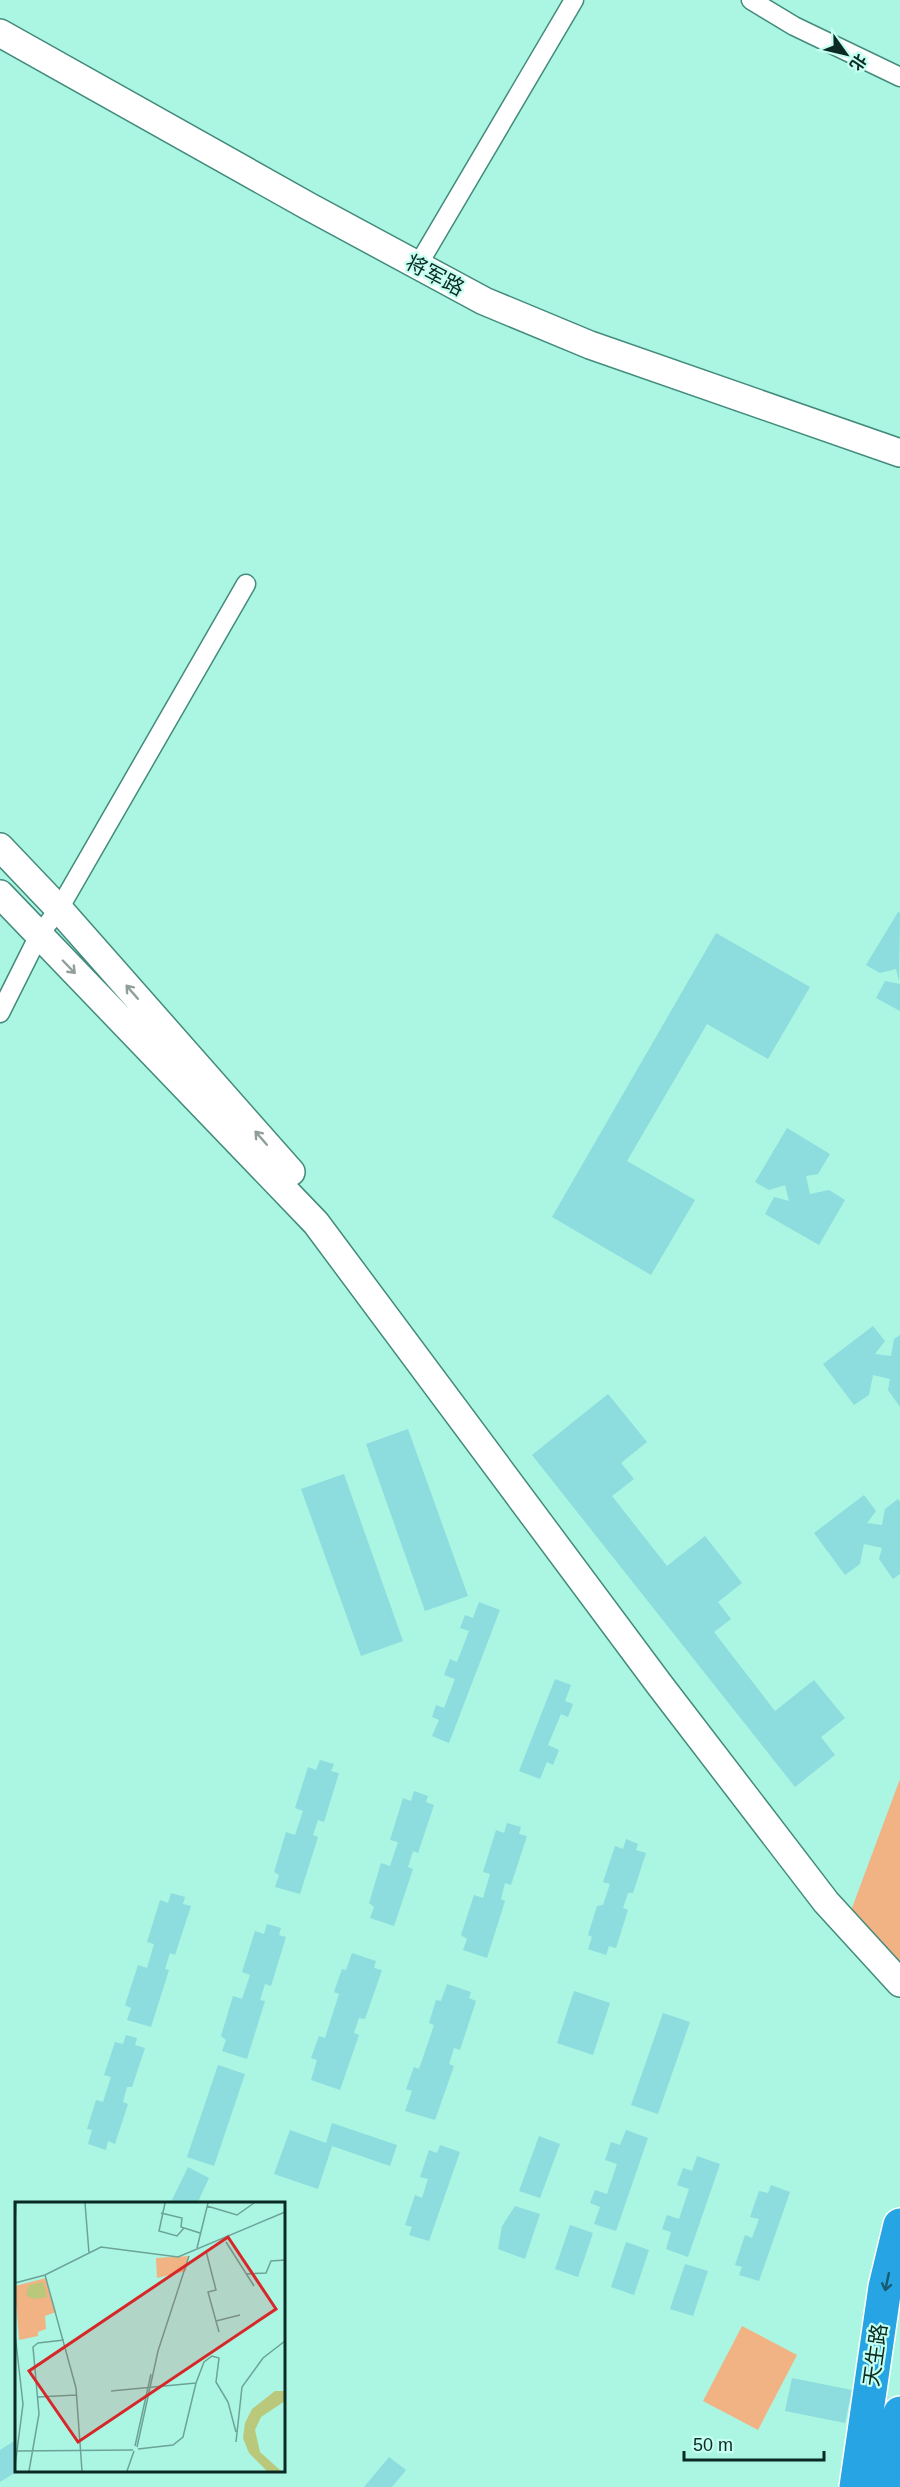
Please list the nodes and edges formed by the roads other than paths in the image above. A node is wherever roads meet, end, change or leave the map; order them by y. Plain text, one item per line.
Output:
1 (573, 0) edge
2 (751, 0) edge
3 (0, 33) edge
4 (900, 78) edge
5 (418, 266) junction
6 (900, 453) edge
7 (246, 584) dead end
8 (0, 847) edge
9 (0, 894) edge
10 (59, 909) junction
11 (39, 935) junction
12 (0, 1013) edge
13 (454, 1407) junction
14 (900, 1983) edge
15 (900, 2225) edge
16 (900, 2413) edge
17 (856, 2487) edge
18 (886, 2487) edge

1 - 5 street
2 - 4 street
3 - 5 street, 将军路
5 - 6 street, 将军路
7 - 10 street
8 - 10 street
9 - 11 street
10 - 11 street
13 -> 10 street
11 - 12 street
11 -> 13 street
13 - 14 street
15 -> 17 highway, 天生路
16 - 18 highway, 天生路

